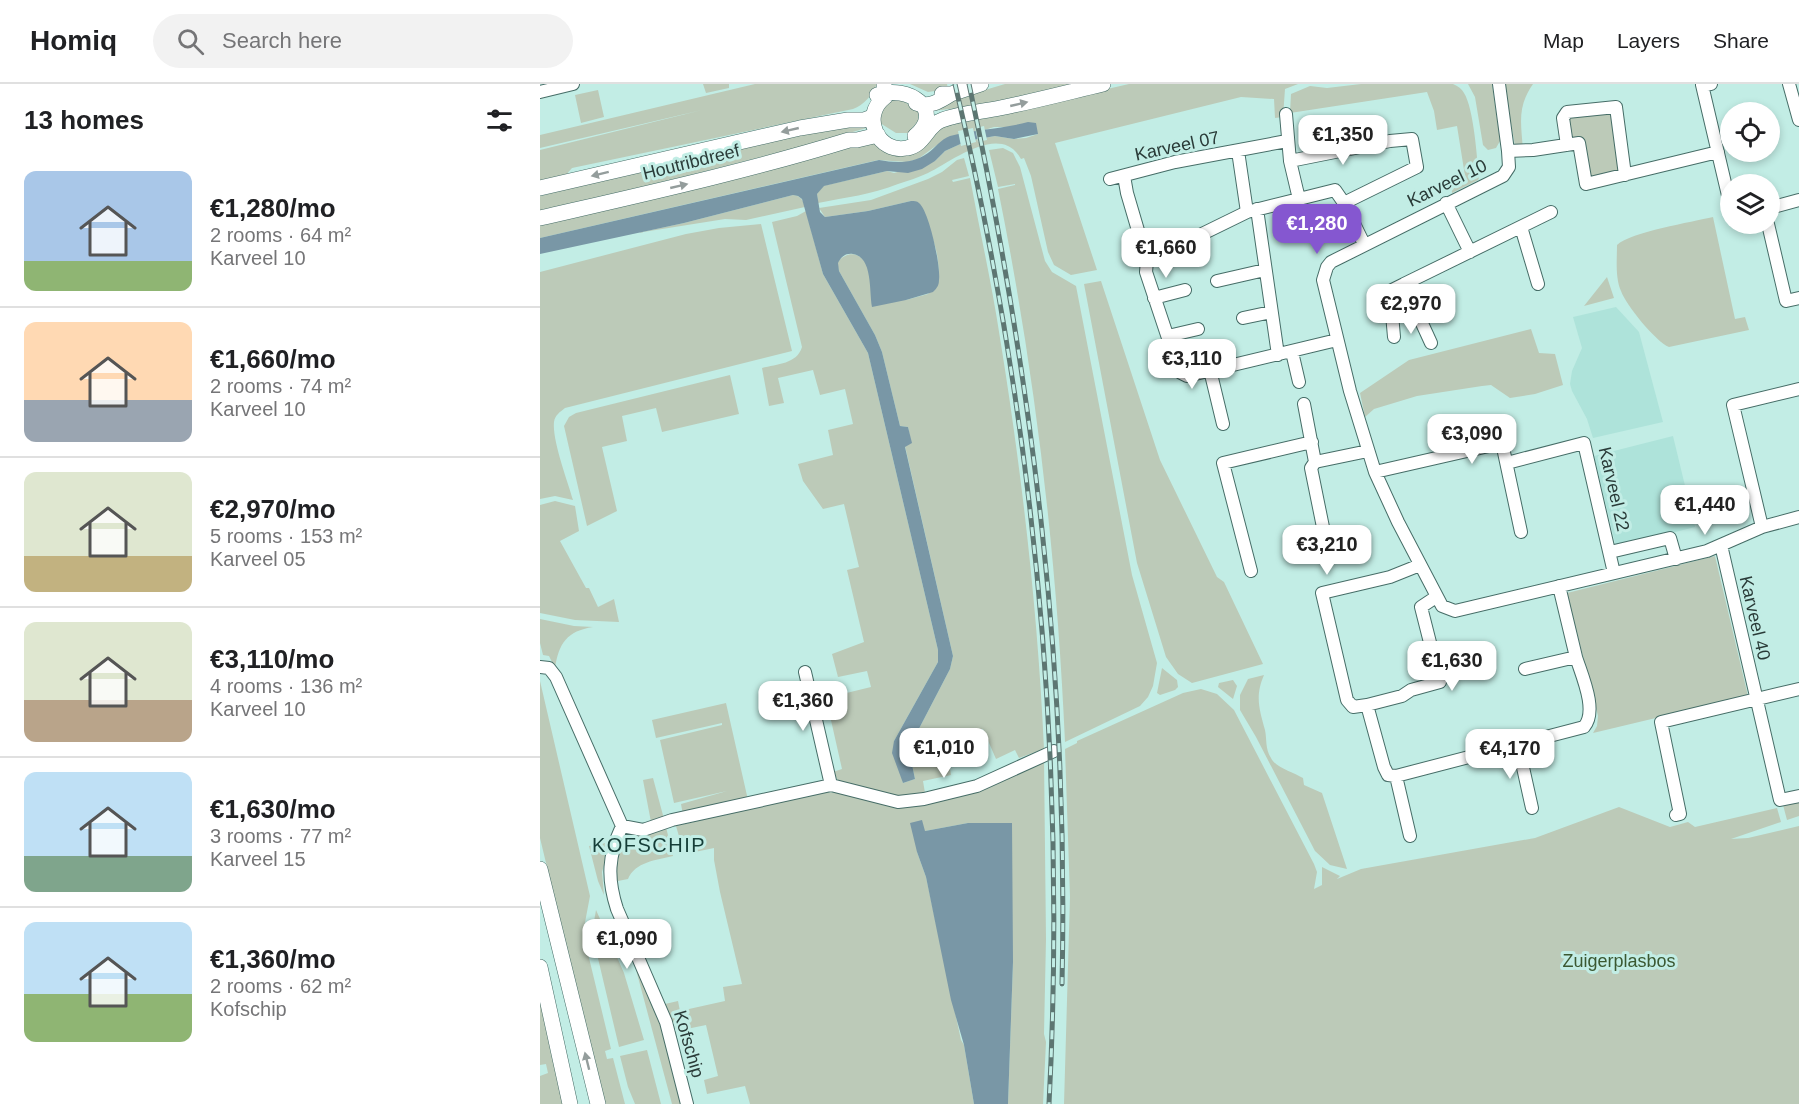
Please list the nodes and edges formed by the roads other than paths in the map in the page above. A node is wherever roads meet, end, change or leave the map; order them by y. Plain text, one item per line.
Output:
1 (573, 84) edge
2 (981, 84) edge
3 (1103, 84) edge
4 (1499, 84) edge
5 (1711, 84) edge
6 (1789, 84) edge
7 (902, 86) edge
8 (884, 90) edge
9 (540, 92) edge
10 (926, 112) junction
11 (1286, 114) dead end
12 (1799, 120) edge
13 (873, 121) junction
14 (1287, 141) junction
15 (1567, 145) junction
16 (1238, 151) junction
17 (1508, 151) junction
18 (1718, 152) junction
19 (1290, 161) junction
20 (1723, 174) edge
21 (1624, 175) junction
22 (1124, 176) junction
23 (1110, 179) dead end
24 (540, 188) edge
25 (1299, 199) junction
26 (1799, 201) edge
27 (1344, 202) junction
28 (1446, 203) junction
29 (1780, 206) edge
30 (1252, 211) junction
31 (1551, 212) dead end
32 (540, 218) edge
33 (1521, 227) junction
34 (1770, 234) edge
35 (1364, 244) junction
36 (1470, 252) junction
37 (1147, 261) junction
38 (1265, 270) junction
39 (1217, 281) dead end
40 (1404, 284) junction
41 (1538, 284) dead end
42 (1185, 290) dead end
43 (1154, 298) junction
44 (1799, 298) edge
45 (1271, 312) junction
46 (1243, 318) dead end
47 (1198, 329) dead end
48 (1168, 336) junction
49 (1394, 337) dead end
50 (1337, 340) junction
51 (1431, 343) dead end
52 (1292, 352) junction
53 (1278, 355) junction
54 (1210, 370) junction
55 (1299, 382) dead end
56 (1799, 389) edge
57 (1304, 404) dead end
58 (1223, 424) dead end
59 (1312, 442) junction
60 (1368, 452) junction
61 (1316, 462) junction
62 (1507, 463) junction
63 (1375, 472) junction
64 (1799, 517) edge
65 (1762, 527) junction
66 (1521, 532) dead end
67 (1325, 537) dead end
68 (1721, 545) junction
69 (1610, 552) junction
70 (1676, 559) junction
71 (1420, 565) junction
72 (1251, 571) dead end
73 (1614, 573) junction
74 (1559, 586) junction
75 (1436, 597) junction
76 (1576, 657) junction
77 (540, 667) edge
78 (1525, 669) dead end
79 (806, 672) dead end
80 (1799, 689) edge
81 (1755, 698) junction
82 (1367, 705) junction
83 (1518, 745) junction
84 (1054, 751) dead end
85 (1396, 776) junction
86 (831, 784) junction
87 (1799, 796) edge
88 (1532, 808) dead end
89 (1676, 815) dead end
90 (621, 826) junction
91 (1410, 836) dead end
92 (540, 869) edge
93 (540, 967) edge
94 (570, 1104) edge
95 (598, 1104) edge
96 (687, 1104) edge

1 - 9 street
2 - 10 main road
10 -> 3 main road
4 - 17 street, Karveel 10
5 - 18 street
6 - 12 street
7 - 8 main road
7 - 10 main road
8 - 10 main road
8 - 13 main road
10 - 13 main road
11 - 14 street
13 -> 24 main road, Houtribdreef
32 -> 13 main road, Houtribdreef
14 - 16 street, Karveel 07
14 - 19 street
15 - 17 street
15 - 21 street
15 - 21 street
16 - 22 street, Karveel 07
16 - 30 street, Karveel 07
17 - 28 street, Karveel 10
18 - 20 street
18 - 21 street
19 - 25 street
19 - 27 street
22 - 23 street, Karveel 07
22 - 37 street, Karveel 07
25 - 27 street
25 - 30 street
26 - 29 street
27 - 35 street
28 - 35 street, Karveel 10
28 - 36 street
30 - 37 street
30 - 38 street, Karveel 07
31 - 33 street
33 - 36 street
33 - 41 street
34 - 44 street
35 - 50 street, Karveel 10
36 - 40 street
37 - 43 street
38 - 39 street
38 - 45 street, Karveel 07
40 - 49 street
40 - 51 street
42 - 43 street
43 - 48 street
45 - 46 street
45 - 53 street
47 - 48 street
48 - 54 street
50 - 52 street
50 - 60 street, Karveel 10
52 - 53 street
52 - 55 street
53 - 54 street
54 - 58 street
56 - 65 street
57 - 59 street
59 - 61 street
59 - 72 street
60 - 61 street
60 - 63 street, Karveel 10
61 - 67 street
62 - 63 street
62 - 66 street
62 - 69 street, Karveel 22
63 - 71 street, Karveel 10
64 - 65 street
65 - 68 street
68 - 70 street
68 - 81 street, Karveel 40
69 - 70 street, Karveel 22
69 - 73 street, Karveel 22
70 - 73 street
71 - 75 street, Karveel 10
71 - 82 street
73 - 74 street
74 - 75 street
74 - 76 street
75 - 82 street
76 - 78 street
76 - 83 street
77 - 90 street
79 - 86 street
80 - 81 street
81 - 87 street, Karveel 40
81 - 89 street
82 - 85 street
83 - 85 street
83 - 88 street
84 - 86 street
85 - 91 street
86 - 90 street
90 - 96 street, Kofschip
95 -> 92 main road
93 - 94 main road

